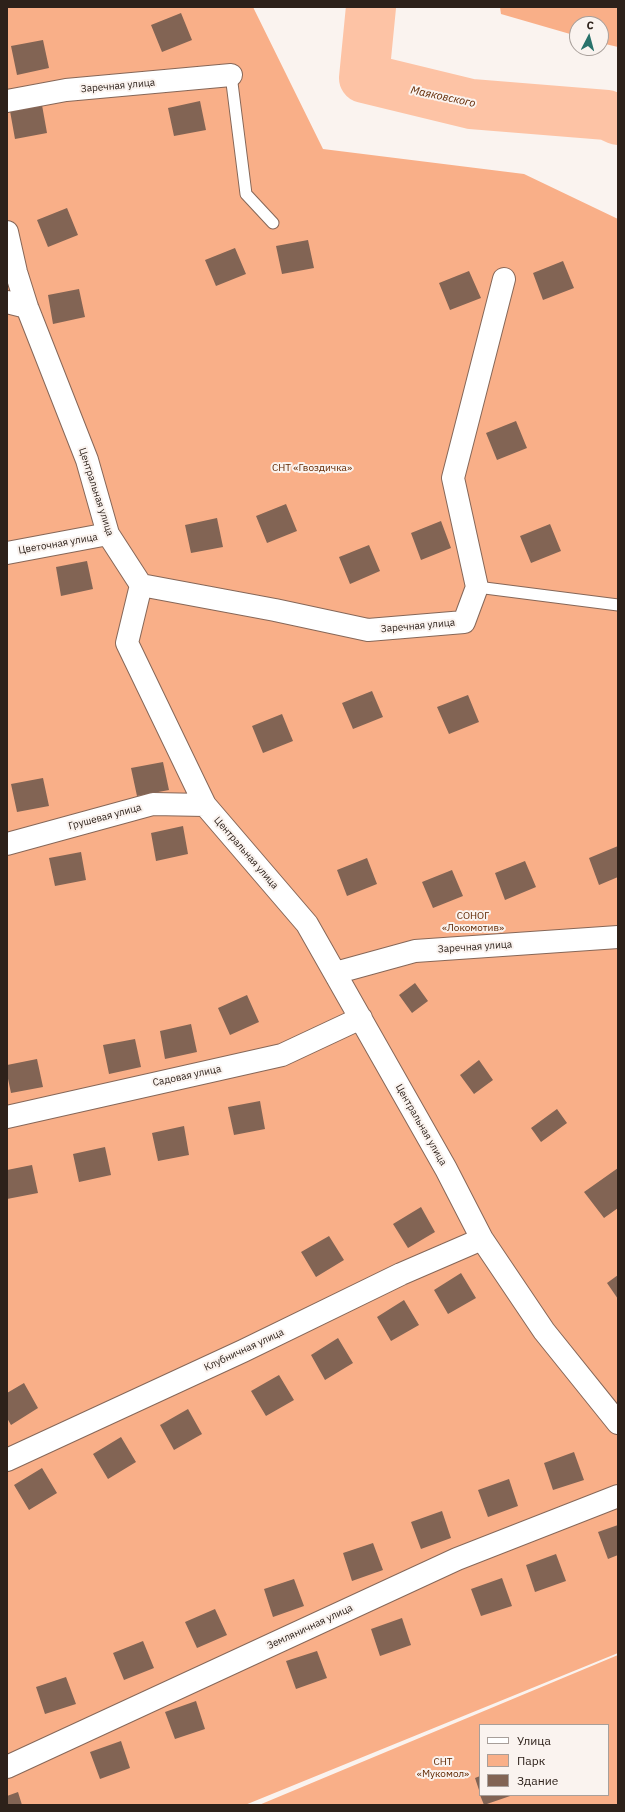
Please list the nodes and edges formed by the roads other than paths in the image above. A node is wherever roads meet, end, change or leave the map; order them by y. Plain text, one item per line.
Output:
1 (231, 76) joint
2 (7, 101) edge
3 (273, 223) dead end
4 (7, 232) edge
5 (504, 279) dead end
6 (17, 305) edge
7 (108, 534) junction
8 (7, 553) edge
9 (141, 585) junction
10 (477, 587) junction
11 (618, 605) edge
12 (205, 805) junction
13 (7, 844) edge
14 (618, 937) edge
15 (335, 973) junction
16 (361, 1018) junction
17 (7, 1117) edge
18 (482, 1239) junction
19 (618, 1423) edge
20 (7, 1460) edge
21 (618, 1496) edge
22 (7, 1767) edge

1 - 2 street, Заречная улица
1 - 3 lane
4 - 6 street, Центральная улица
5 - 10 street
6 - 7 street, Центральная улица
7 - 8 street, Цветочная улица
7 - 9 street, Центральная улица
9 - 10 street, Заречная улица
9 - 12 street, Центральная улица
10 - 11 lane
12 - 13 street, Грушевая улица
12 - 15 street, Центральная улица
14 - 15 street, Заречная улица
15 - 16 street, Центральная улица
16 - 17 street, Садовая улица
16 - 18 street, Центральная улица
18 - 19 street, Центральная улица
18 - 20 street, Клубничная улица
21 - 22 street, Земляничная улица

